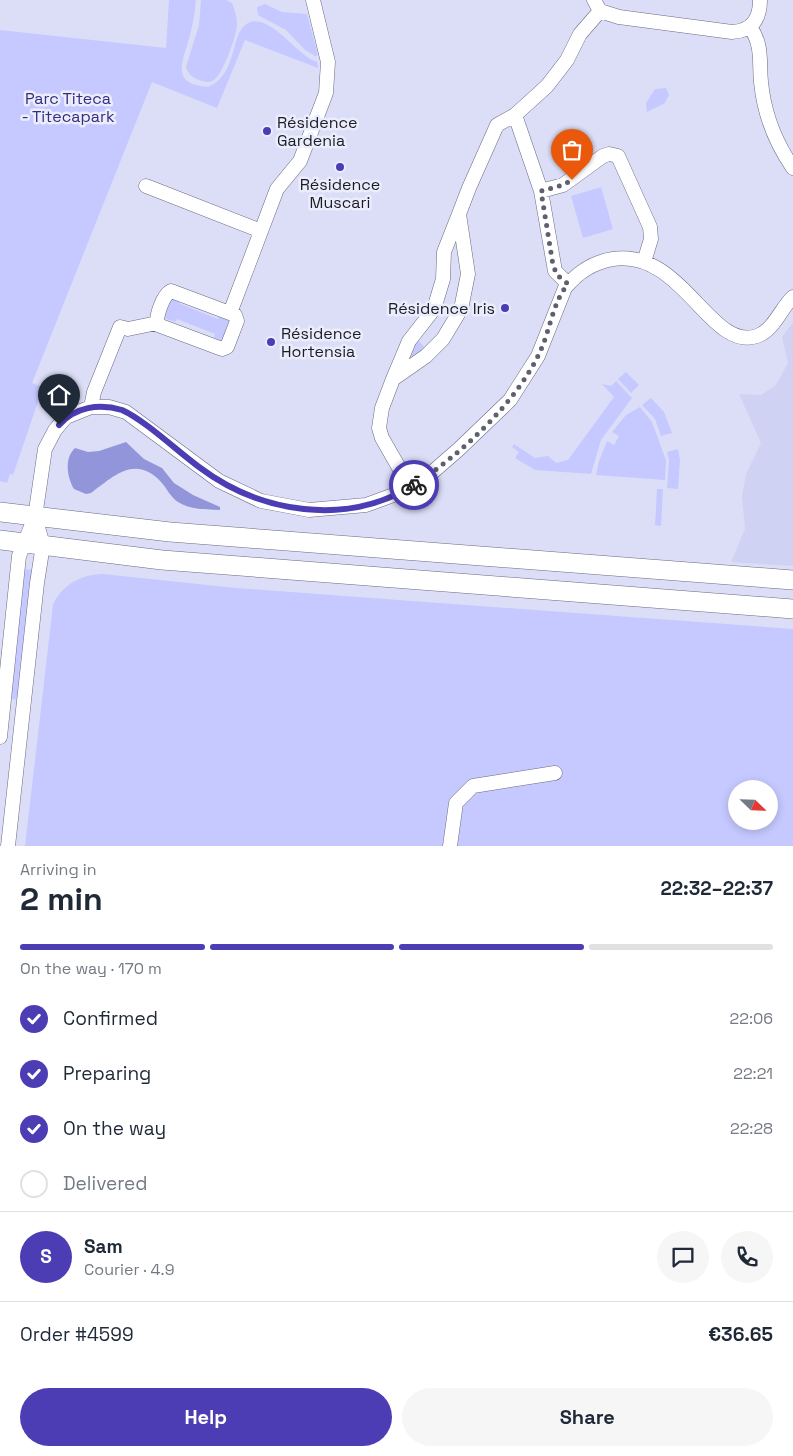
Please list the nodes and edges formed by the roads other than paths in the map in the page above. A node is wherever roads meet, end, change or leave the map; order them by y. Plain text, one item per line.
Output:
1 (313, 0) edge
2 (760, 0) edge
3 (597, 6) edge
4 (750, 27) junction
5 (515, 115) junction
6 (793, 168) edge
7 (146, 186) dead end
8 (541, 191) junction
9 (459, 214) junction
10 (261, 231) junction
11 (644, 262) junction
12 (568, 284) junction
13 (793, 297) edge
14 (230, 313) junction
15 (157, 323) junction
16 (393, 380) junction
17 (90, 407) junction
18 (410, 487) junction
19 (0, 512) edge
20 (35, 517) junction
21 (0, 540) edge
22 (23, 543) junction
23 (44, 545) junction
24 (793, 580) edge
25 (793, 609) edge
26 (0, 737) edge
27 (555, 773) dead end
28 (8, 846) edge
29 (450, 846) edge

1 - 10 street
2 - 4 street
3 - 4 street
3 - 5 street
4 - 6 street
5 - 8 street
5 - 9 street
7 - 10 street
8 - 11 street
8 - 12 street
9 - 16 street
9 - 16 street
10 - 14 street
11 - 12 street
11 - 13 street
12 - 18 street
14 - 15 street
14 - 15 street
15 - 17 street
16 - 18 street
17 - 18 street
17 - 20 street
19 - 20 main road
20 - 22 street
20 - 23 street
20 - 24 main road
21 - 22 main road
22 - 23 main road
22 - 26 street
23 - 25 main road
23 - 28 street
27 - 29 street

